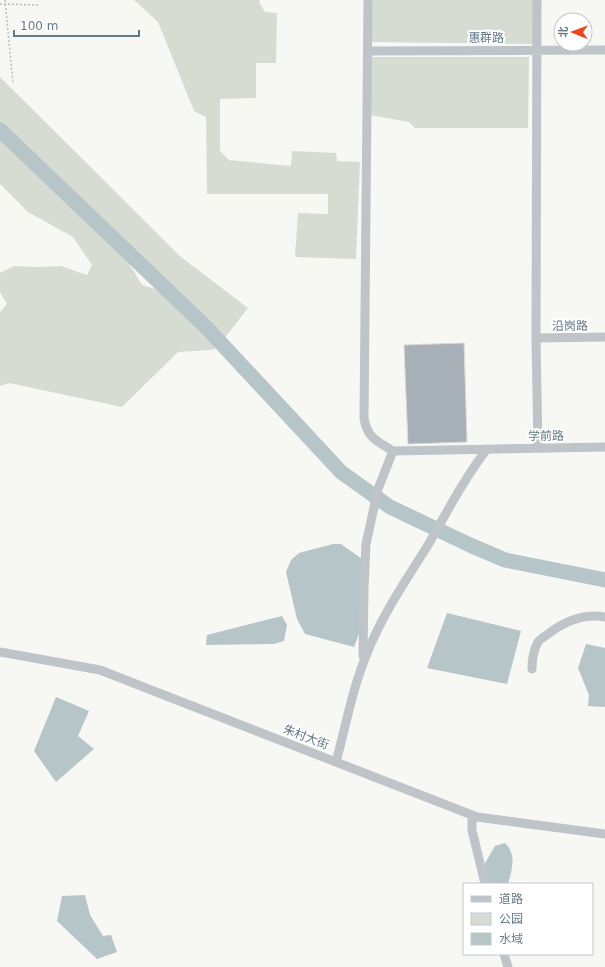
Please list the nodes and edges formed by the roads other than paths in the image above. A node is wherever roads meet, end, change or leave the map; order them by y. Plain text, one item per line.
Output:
1 (368, 0) edge
2 (537, 0) edge
3 (537, 50) junction
4 (605, 50) edge
5 (368, 51) junction
6 (605, 337) edge
7 (536, 338) junction
8 (605, 447) edge
9 (538, 448) junction
10 (487, 449) junction
11 (393, 451) junction
12 (605, 617) edge
13 (0, 652) edge
14 (363, 663) junction
15 (532, 669) dead end
16 (336, 762) junction
17 (472, 815) junction
18 (605, 834) edge
19 (484, 883) edge
20 (504, 955) edge
21 (508, 967) edge

1 - 5 street
2 - 3 street
3 - 4 street, 惠群路
3 - 5 street, 惠群路
3 - 7 street
5 - 11 street
6 - 7 street, 沿岗路
7 - 9 street
8 - 9 street, 学前路
9 - 10 street, 学前路
10 - 11 street, 学前路
10 - 14 street
11 - 14 street
12 - 15 street
13 - 16 street, 朱村大街
14 - 16 street
16 - 17 street, 朱村大街
17 - 18 street, 朱村大街
17 - 19 street
20 - 21 street

